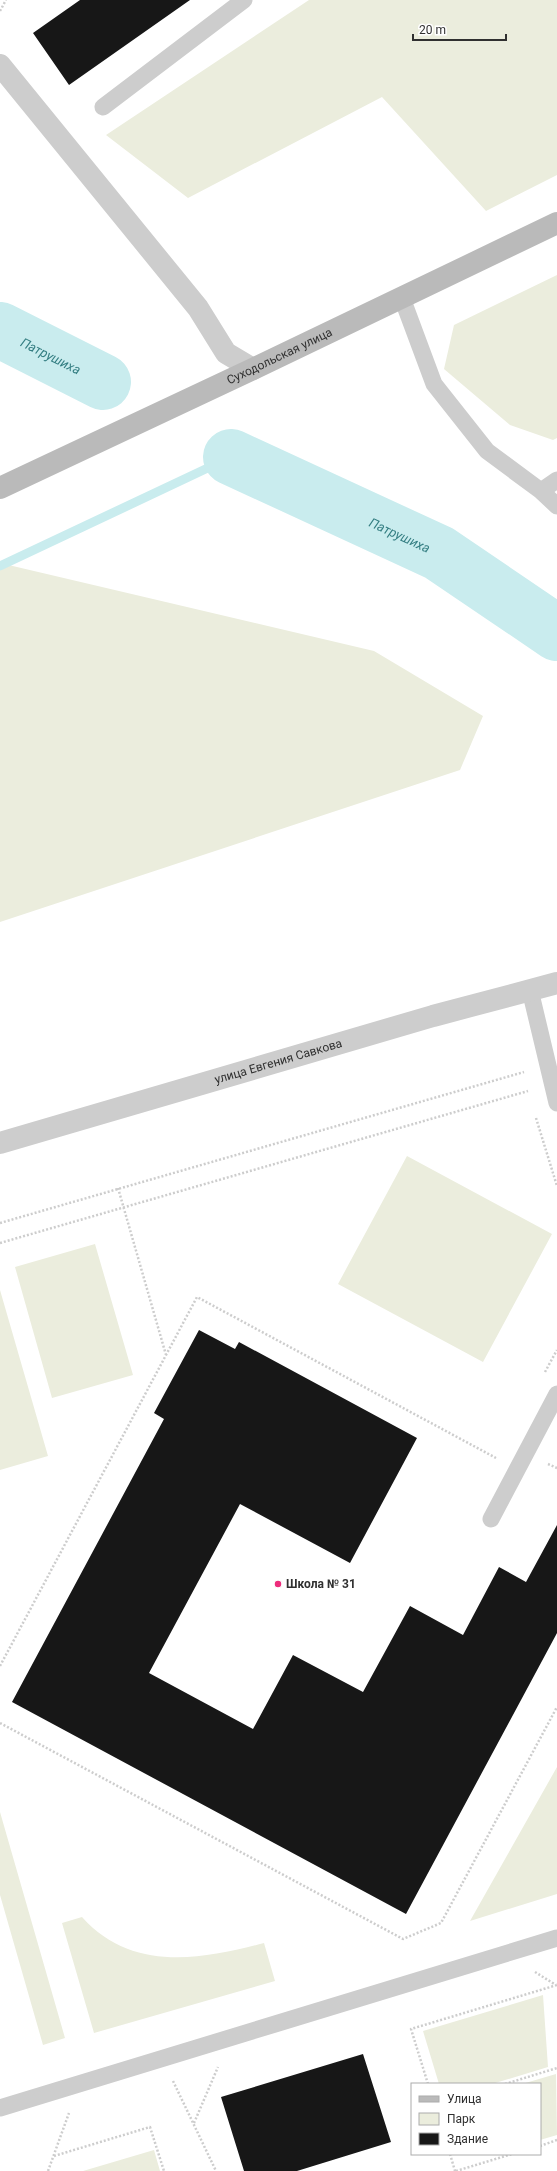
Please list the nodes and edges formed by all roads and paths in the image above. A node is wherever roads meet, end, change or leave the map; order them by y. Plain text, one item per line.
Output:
1 (6, 0) edge
2 (244, 0) edge
3 (0, 11) edge
4 (0, 65) edge
5 (103, 107) dead end
6 (557, 223) edge
7 (402, 298) junction
8 (253, 370) junction
9 (557, 480) edge
10 (0, 488) edge
11 (541, 491) junction
12 (557, 506) edge
13 (557, 983) edge
14 (530, 990) junction
15 (548, 1065) junction
16 (552, 1084) junction
17 (528, 1091) junction
18 (530, 1098) dead end
19 (557, 1103) edge
20 (535, 1113) dead end
21 (0, 1144) edge
22 (557, 1186) edge
23 (118, 1188) junction
24 (124, 1207) junction
25 (0, 1223) edge
26 (0, 1243) edge
27 (166, 1355) junction
28 (557, 1394) edge
29 (517, 1470) junction
30 (491, 1519) dead end
31 (0, 1666) edge
32 (557, 1707) edge
33 (0, 1724) edge
34 (557, 1938) edge
35 (557, 1986) edge
36 (231, 2038) junction
37 (162, 2058) junction
38 (557, 2068) edge
39 (428, 2083) edge
40 (508, 2083) edge
41 (79, 2084) junction
42 (0, 2108) edge
43 (193, 2123) junction
44 (557, 2140) edge
45 (541, 2146) edge
46 (450, 2155) edge
47 (509, 2155) edge
48 (54, 2156) junction
49 (48, 2171) edge
50 (164, 2171) edge
51 (216, 2171) edge
52 (456, 2171) edge

1 - 3 path
2 - 5 lane
4 - 8 street
6 - 7 main road, Суходольская улица
7 - 8 main road, Суходольская улица
7 - 11 lane
8 - 10 main road, Суходольская улица
9 - 11 lane
11 - 12 lane
13 - 14 street, улица Евгения Савкова
14 - 15 lane
14 - 21 street, улица Евгения Савкова
15 - 16 lane
15 - 23 path
16 - 17 path
16 - 19 lane
17 - 18 path
17 - 24 path
20 - 22 path
23 - 24 path
23 - 25 path
24 - 26 path
24 - 27 path
27 - 29 path
27 - 31 path
28 - 29 lane
29 - 30 lane
32 - 33 path
34 - 36 lane
35 - 39 path
36 - 37 lane
36 - 43 path
37 - 41 lane
37 - 43 path
38 - 40 path
41 - 42 lane
41 - 48 path
43 - 51 path
44 - 45 path
46 - 52 path
47 - 52 path
48 - 49 path
48 - 50 path

